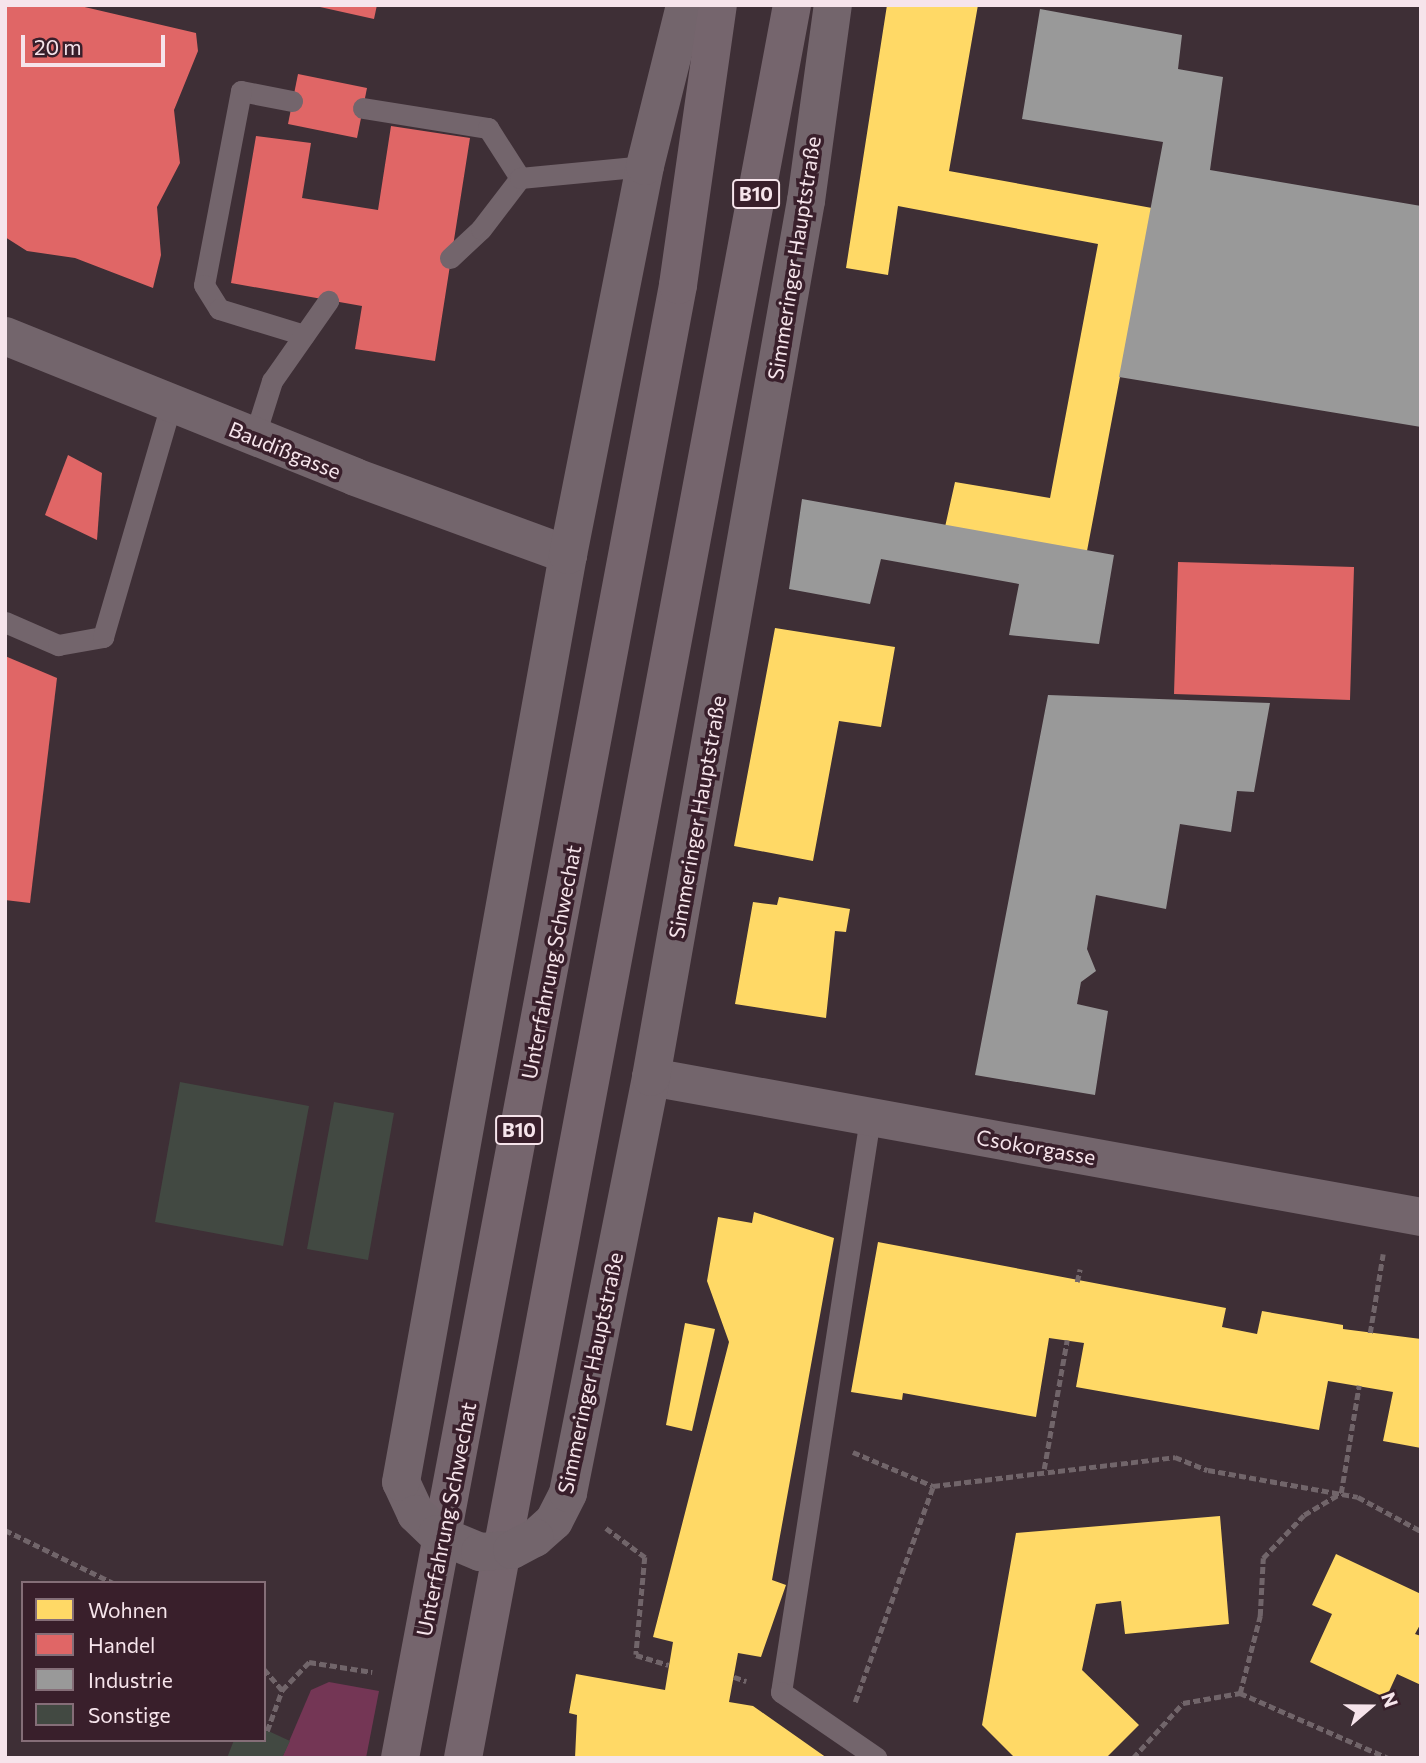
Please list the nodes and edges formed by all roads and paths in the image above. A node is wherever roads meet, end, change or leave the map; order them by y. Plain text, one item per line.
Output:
1 (685, 5) edge
2 (718, 5) edge
3 (792, 5) edge
4 (833, 5) edge
5 (292, 101) dead end
6 (363, 108) dead end
7 (645, 166) junction
8 (520, 178) junction
9 (450, 258) dead end
10 (328, 300) dead end
11 (304, 335) junction
12 (5, 336) edge
13 (171, 404) junction
14 (254, 438) junction
15 (569, 555) junction
16 (5, 622) edge
17 (651, 1077) junction
18 (870, 1118) junction
19 (1405, 1214) edge
20 (1080, 1269) dead end
21 (1077, 1282) dead end
22 (1370, 1333) dead end
23 (1067, 1340) dead end
24 (1359, 1386) dead end
25 (820, 1438) junction
26 (1044, 1469) junction
27 (933, 1486) junction
28 (1341, 1493) junction
29 (606, 1528) dead end
30 (5, 1530) edge
31 (1421, 1531) edge
32 (109, 1581) edge
33 (377, 1658) dead end
34 (669, 1665) dead end
35 (266, 1671) edge
36 (282, 1690) junction
37 (1240, 1693) junction
38 (267, 1731) dead end
39 (844, 1735) junction
40 (401, 1758) edge
41 (463, 1758) edge
42 (877, 1758) edge
43 (1133, 1758) edge
44 (1388, 1758) edge

1 - 7 street, Simmeringer Hauptstraße
2 - 40 main road, Unterfahrung Schwechat / B10
3 - 41 main road, B10
4 - 17 street, Simmeringer Hauptstraße
5 - 11 lane
6 - 8 lane
7 - 8 lane
7 - 15 street, Simmeringer Hauptstraße
8 - 9 lane
10 - 11 lane
11 - 14 lane
12 - 13 street, Baudißgasse
13 - 14 street, Baudißgasse
13 - 16 lane
14 - 15 street, Baudißgasse
15 - 17 street, Simmeringer Hauptstraße, bridge
17 - 18 street, Csokorgasse
18 - 19 street, Csokorgasse
18 - 25 lane
19 - 22 path
20 - 21 path
23 - 26 path
24 - 28 path
25 - 27 path
25 - 39 lane
26 - 27 path
26 - 28 path
27 - 39 path
28 - 31 path
28 - 37 path
29 - 34 path
30 - 32 path
33 - 36 path
35 - 36 path
36 - 38 path
37 - 43 path
37 - 44 path
39 - 42 lane

